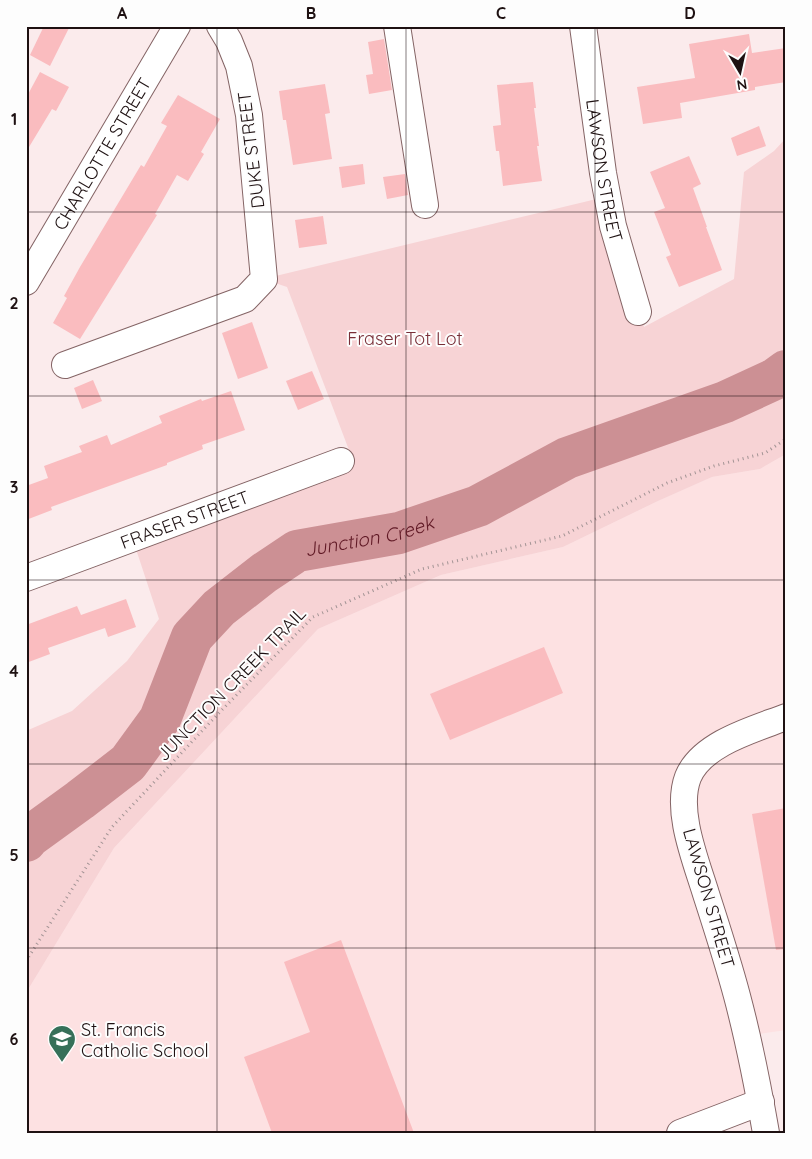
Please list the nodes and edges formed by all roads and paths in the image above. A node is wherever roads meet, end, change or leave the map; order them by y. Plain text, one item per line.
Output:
1 (177, 26) edge
2 (220, 26) edge
3 (397, 26) edge
4 (584, 26) edge
5 (425, 205) dead end
6 (26, 282) edge
7 (638, 312) dead end
8 (65, 365) dead end
9 (786, 439) edge
10 (342, 461) dead end
11 (26, 578) edge
12 (786, 716) edge
13 (26, 960) edge
14 (761, 1102) junction
15 (680, 1133) edge
16 (766, 1133) edge

1 - 6 street, CHARLOTTE STREET
2 - 8 street, DUKE STREET
3 - 5 street
4 - 7 street, LAWSON STREET
9 - 13 path, JUNCTION CREEK TRAIL
10 - 11 street, FRASER STREET
12 - 14 street, LAWSON STREET
14 - 15 street
14 - 16 street, LAWSON STREET

